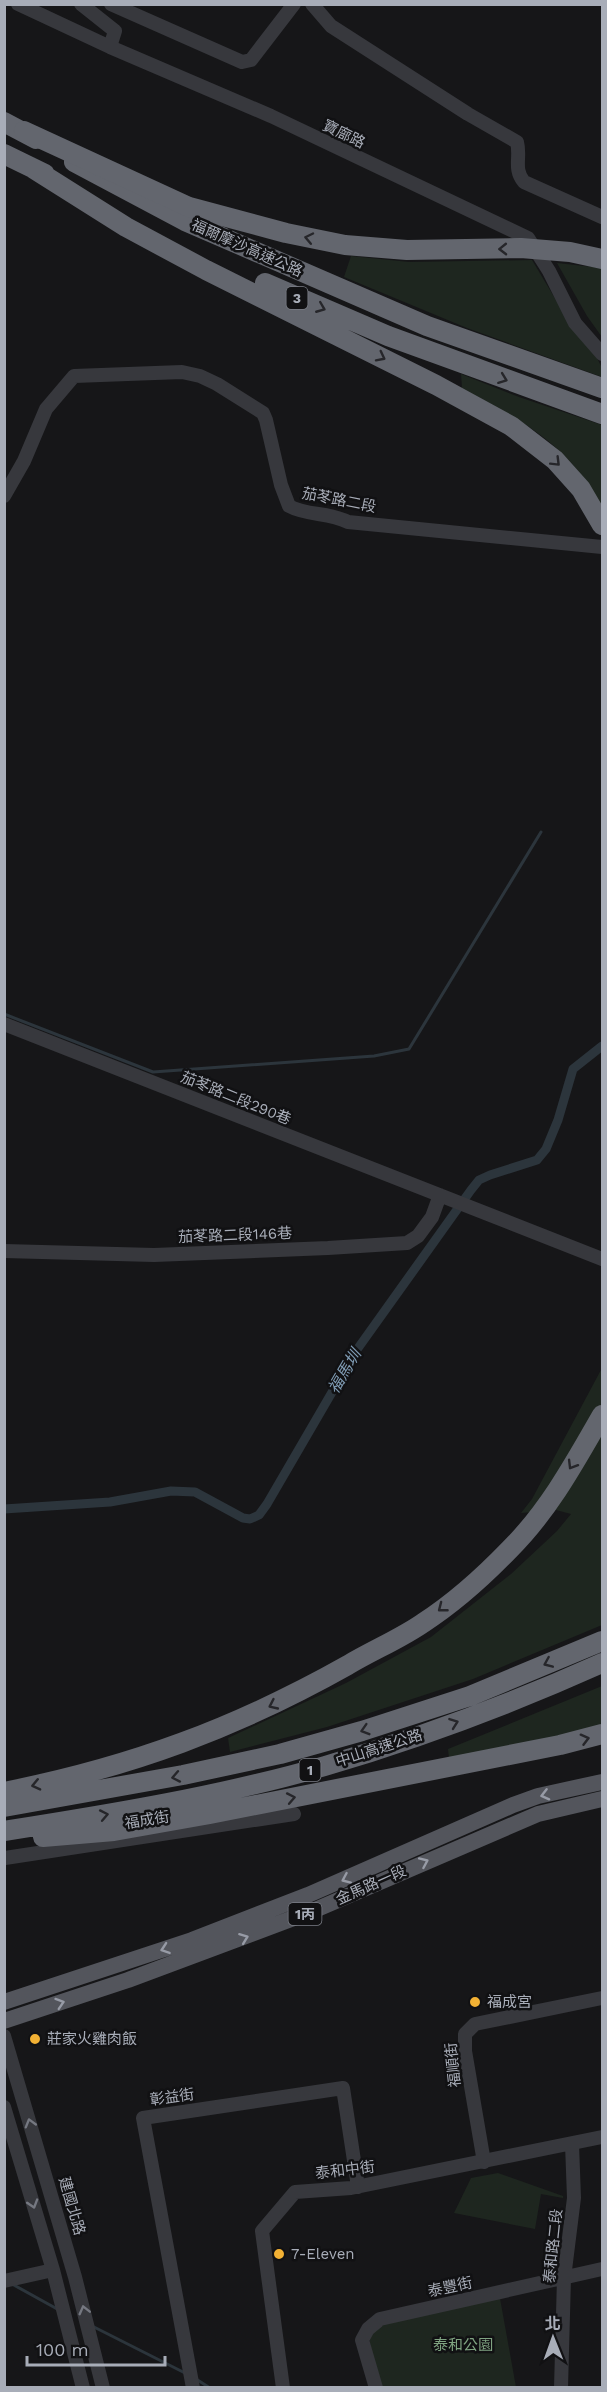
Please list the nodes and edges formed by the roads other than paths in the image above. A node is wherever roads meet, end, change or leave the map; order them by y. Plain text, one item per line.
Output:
1 (18, 4) edge
2 (81, 4) edge
3 (111, 4) edge
4 (294, 4) edge
5 (312, 4) edge
6 (110, 47) junction
7 (4, 122) edge
8 (24, 131) junction
9 (4, 154) edge
10 (34, 169) junction
11 (603, 217) edge
12 (603, 259) edge
13 (603, 354) edge
14 (603, 388) edge
15 (603, 414) edge
16 (4, 496) edge
17 (603, 525) edge
18 (603, 547) edge
19 (4, 1024) edge
20 (440, 1195) junction
21 (4, 1251) edge
22 (603, 1258) edge
23 (603, 1415) edge
24 (603, 1641) edge
25 (603, 1663) edge
26 (603, 1734) edge
27 (603, 1782) edge
28 (4, 1792) edge
29 (603, 1799) edge
30 (4, 1807) edge
31 (294, 1814) dead end
32 (4, 1831) edge
33 (4, 1837) edge
34 (5, 1858) edge
35 (603, 1998) edge
36 (4, 2002) edge
37 (4, 2021) edge
38 (4, 2036) edge
39 (4, 2107) edge
40 (603, 2137) edge
41 (577, 2143) junction
42 (603, 2147) edge
43 (484, 2162) junction
44 (358, 2187) junction
45 (603, 2269) edge
46 (53, 2270) junction
47 (564, 2277) junction
48 (4, 2281) edge
49 (193, 2383) edge
50 (281, 2387) edge
51 (83, 2388) edge
52 (103, 2388) edge
53 (376, 2388) edge
54 (561, 2388) edge

1 - 6 street, 寶廍路
2 - 6 street
3 - 4 street
5 - 11 street
6 - 13 street, 寶廍路
7 - 8 highway, 福爾摩沙高速公路 / 3
12 -> 8 highway, bridge
8 - 14 highway, 福爾摩沙高速公路 / 3, bridge
9 - 10 highway, 福爾摩沙高速公路 / 3
10 -> 15 highway, 福爾摩沙高速公路 / 3
10 -> 17 highway
16 - 18 street, 茄苳路二段
19 - 20 street, 茄苳路二段290巷
20 - 21 street, 茄苳路二段146巷
20 - 22 street, 茄苳路二段290巷
23 -> 28 highway
24 -> 30 highway, 中山高速公路 / 1
32 -> 25 highway, 中山高速公路 / 1
33 -> 26 highway
27 -> 36 main road, 金馬路一段 / 1丙
37 -> 29 main road, 金馬路一段 / 1丙
31 - 34 street, 福成街
35 - 43 street, 福順街
52 -> 38 street, 建國北路
39 -> 46 street
40 - 41 street, 泰和中街
41 - 42 street
41 - 43 street, 泰和中街
41 - 47 street, 泰和路二段
43 - 44 street, 泰和中街
44 - 49 street, 彰益街
44 - 50 street, 泰和中街
45 - 47 street, 泰豐街
46 - 48 street
46 - 51 street
47 - 53 street, 泰豐街
47 - 54 street, 泰和路二段

